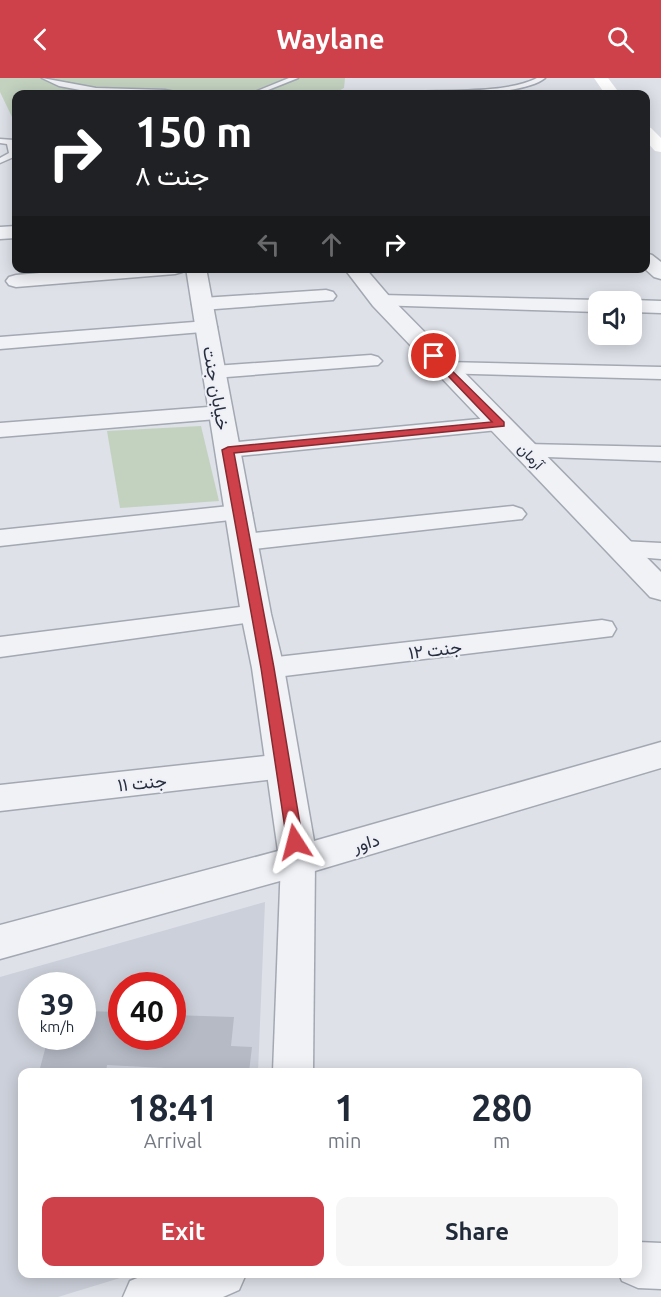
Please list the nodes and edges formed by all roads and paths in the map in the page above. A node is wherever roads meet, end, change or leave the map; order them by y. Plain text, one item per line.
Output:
1 (45, 78) edge
2 (295, 78) edge
3 (542, 78) edge
4 (84, 90) edge
5 (84, 90) edge
6 (170, 90) edge
7 (264, 90) edge
8 (477, 90) edge
9 (0, 141) edge
10 (12, 148) edge
11 (114, 273) edge
12 (197, 273) edge
13 (358, 273) edge
14 (16, 281) dead end
15 (326, 296) dead end
16 (381, 301) junction
17 (588, 306) edge
18 (642, 306) edge
19 (661, 307) edge
20 (205, 315) junction
21 (0, 343) edge
22 (371, 361) dead end
23 (446, 368) junction
24 (214, 372) junction
25 (661, 373) edge
26 (221, 414) junction
27 (500, 424) junction
28 (0, 430) edge
29 (228, 450) junction
30 (526, 451) junction
31 (661, 454) edge
32 (239, 513) junction
33 (513, 514) dead end
34 (0, 538) edge
35 (244, 542) junction
36 (621, 549) junction
37 (661, 551) edge
38 (661, 590) edge
39 (256, 614) junction
40 (602, 629) dead end
41 (0, 647) edge
42 (268, 668) junction
43 (661, 755) edge
44 (283, 766) junction
45 (0, 798) edge
46 (298, 861) junction
47 (0, 942) edge
48 (292, 1068) edge
49 (642, 1265) edge
50 (661, 1266) edge
51 (210, 1278) edge
52 (146, 1297) edge

1 - 4 lane
2 - 7 lane
3 - 8 lane
5 - 6 lane
9 - 10 lane
11 - 14 street
12 - 20 street, خیابان جنت
13 - 16 street, آرمان
15 - 20 street
16 - 17 street
16 - 23 street, آرمان
18 - 19 street
20 - 21 street
20 - 24 street, خیابان جنت
22 - 24 street
23 - 25 street
23 - 27 street, آرمان
24 - 26 street, خیابان جنت
26 - 28 street
26 - 29 street, خیابان جنت
27 - 29 street
27 - 30 street, آرمان
29 - 32 street, خیابان جنت
30 - 31 street
30 - 36 street, آرمان
32 - 34 street
32 - 35 street, خیابان جنت
33 - 35 street
35 - 39 street, خیابان جنت
36 - 37 street
36 - 38 street, آرمان
39 - 41 street
39 - 42 street, خیابان جنت
40 - 42 street, جنت ۱۲
42 - 44 street, خیابان جنت
43 - 46 street, داور
44 - 45 street, جنت ۱۱
44 - 46 street, خیابان جنت
46 - 47 street, داور
46 - 48 street
49 - 50 street
51 - 52 street

